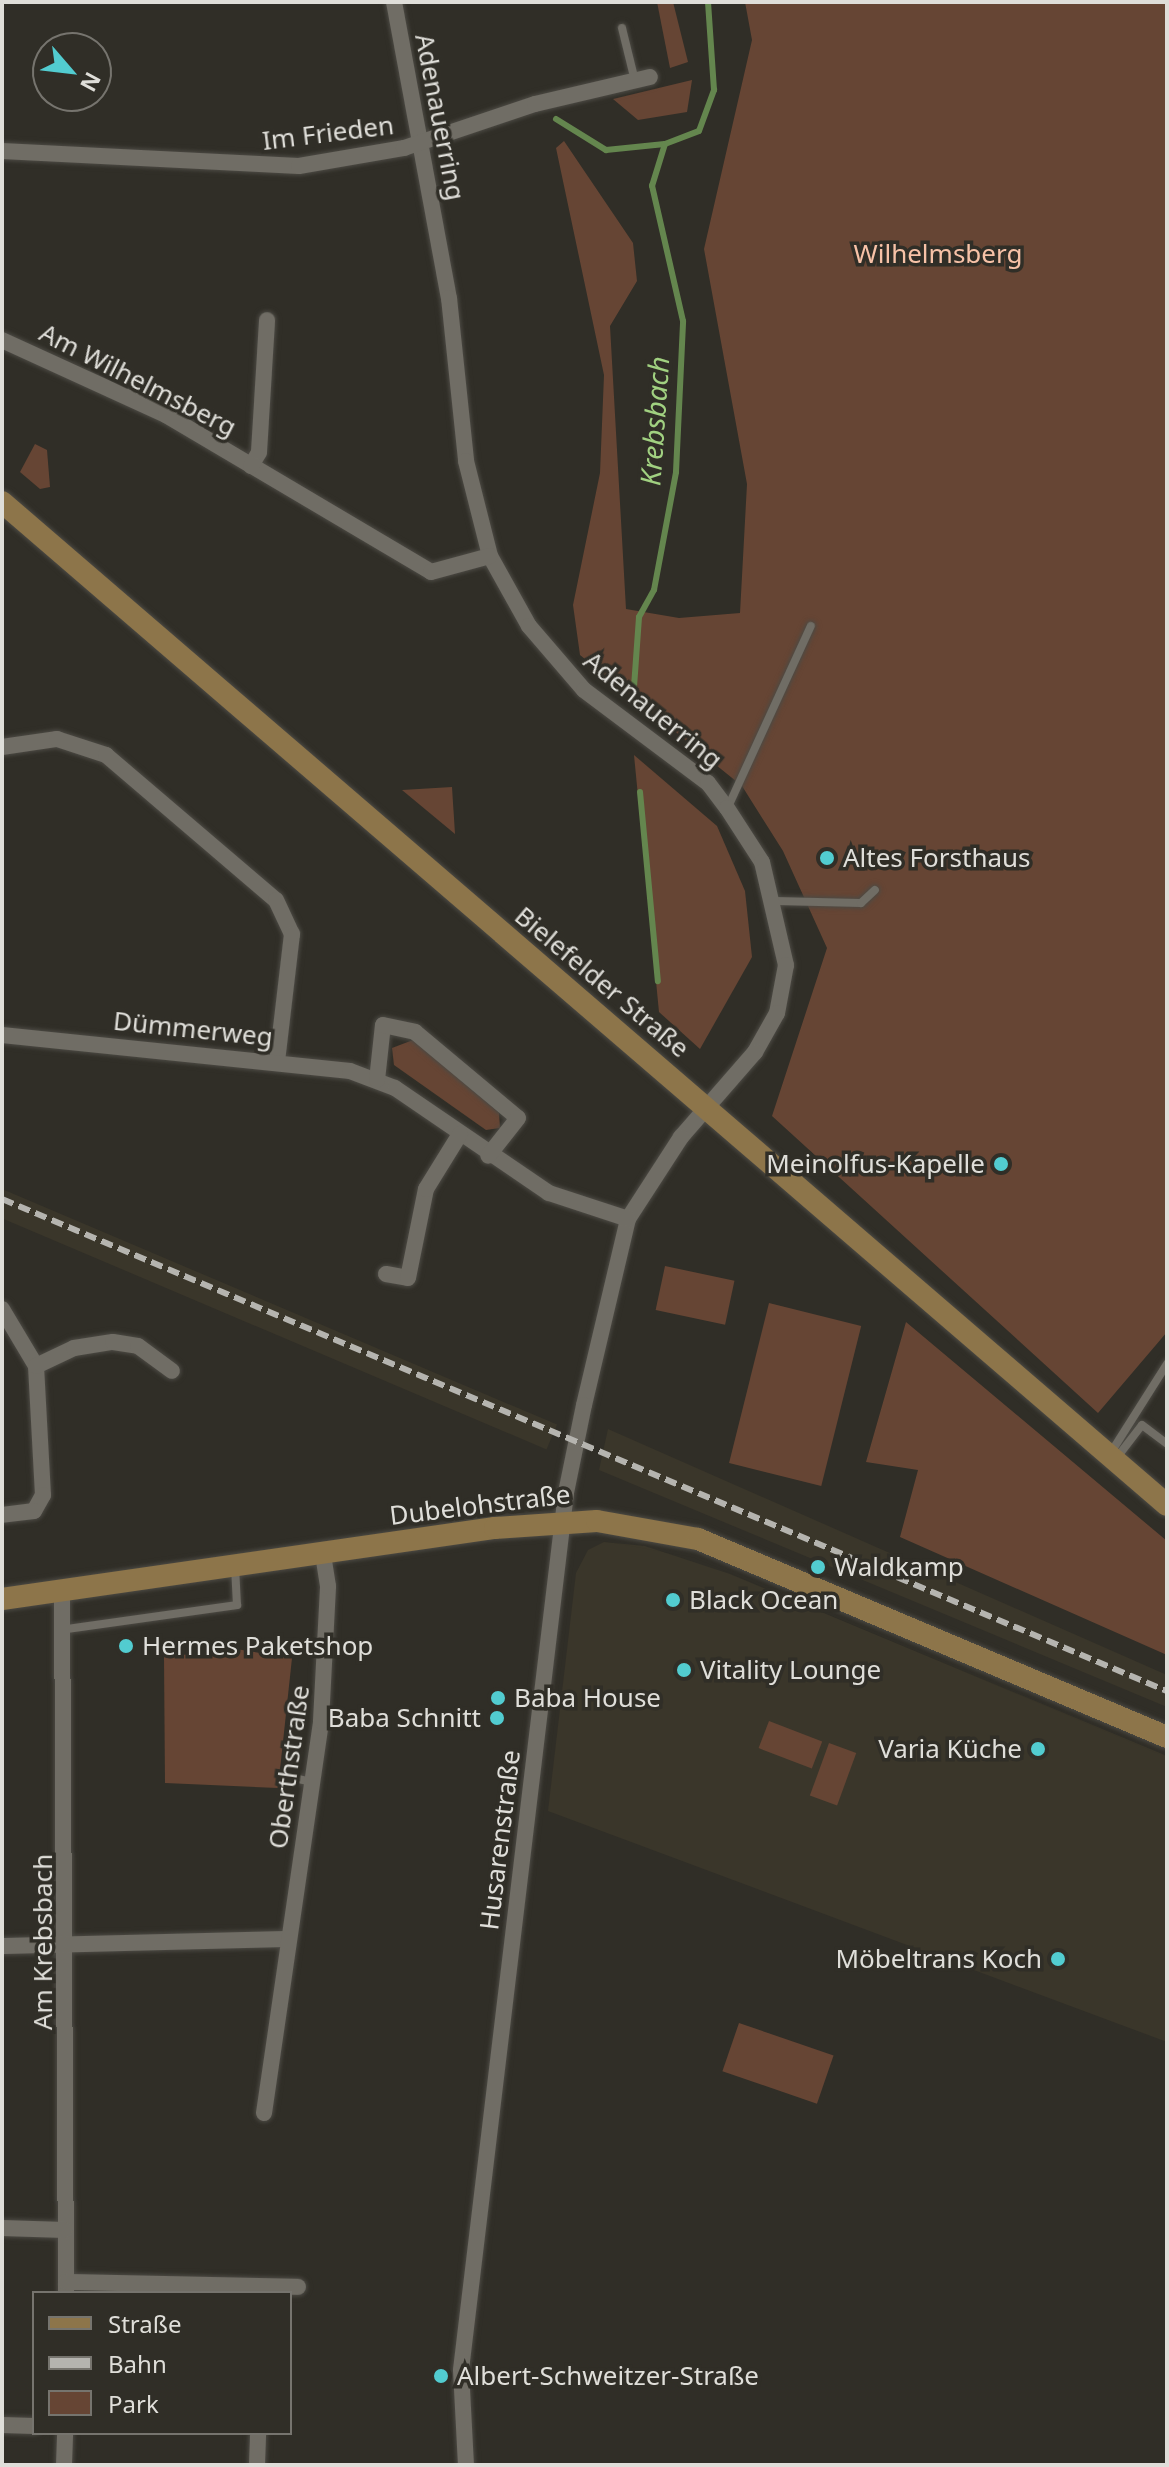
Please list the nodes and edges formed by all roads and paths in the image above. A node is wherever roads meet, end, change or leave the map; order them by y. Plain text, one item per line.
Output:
1 (394, 2) edge
2 (622, 28) dead end
3 (642, 79) joint
4 (422, 143) junction
5 (2, 151) edge
6 (267, 320) dead end
7 (2, 340) edge
8 (251, 466) junction
9 (2, 502) edge
10 (490, 556) junction
11 (811, 626) dead end
12 (2, 747) edge
13 (727, 808) junction
14 (875, 890) dead end
15 (775, 901) junction
16 (2, 1035) edge
17 (277, 1062) junction
18 (377, 1080) junction
19 (707, 1108) junction
20 (460, 1134) junction
21 (488, 1156) junction
22 (628, 1219) junction
23 (386, 1274) dead end
24 (2, 1309) edge
25 (1167, 1364) edge
26 (36, 1366) junction
27 (172, 1371) dead end
28 (1167, 1444) edge
29 (1112, 1459) junction
30 (1167, 1505) edge
31 (2, 1515) edge
32 (563, 1520) junction
33 (323, 1553) junction
34 (235, 1565) junction
35 (62, 1591) junction
36 (2, 1599) edge
37 (67, 1629) junction
38 (1167, 1737) edge
39 (288, 1939) junction
40 (67, 1945) junction
41 (2, 1946) edge
42 (264, 2113) dead end
43 (2, 2228) edge
44 (65, 2230) junction
45 (298, 2287) dead end
46 (66, 2288) edge
47 (264, 2290) edge
48 (2, 2425) edge
49 (32, 2426) edge
50 (65, 2435) edge
51 (258, 2435) edge
52 (64, 2465) edge
53 (257, 2465) edge
54 (466, 2465) edge

1 - 4 street, Adenauerring
2 - 3 lane
3 - 4 street, Im Frieden
4 - 5 street, Im Frieden
4 - 10 street, Adenauerring
6 - 8 street, Am Wilhelmsberg
7 - 8 street, Am Wilhelmsberg
8 - 10 street, Am Wilhelmsberg
9 - 19 main road, Bielefelder Straße
10 - 13 street, Adenauerring
11 - 13 lane
12 - 17 street
13 - 15 street, Adenauerring
14 - 15 lane
15 - 19 street, Adenauerring
16 - 17 street, Dümmerweg
17 - 18 street, Dümmerweg
18 - 20 street, Dümmerweg
18 - 21 street
19 - 22 street, Husarenstraße
19 - 29 main road, Bielefelder Straße
20 - 21 street, Dümmerweg
20 - 23 street
21 - 22 street, Dümmerweg
22 - 32 street, Husarenstraße
24 - 26 street
25 - 29 lane
26 - 27 street
26 - 31 street
28 - 29 lane
29 - 30 main road, Bielefelder Straße
32 - 33 main road, Dubelohstraße
32 - 38 main road, Dubelohstraße
32 - 54 street, Husarenstraße
33 - 34 main road, Dubelohstraße
33 - 39 street, Oberthstraße
34 - 35 main road, Dubelohstraße
34 - 37 lane
35 - 36 main road, Dubelohstraße
35 - 37 street, Am Krebsbach
37 - 40 street, Am Krebsbach
39 - 40 street
39 - 42 street, Oberthstraße
40 - 41 street
40 - 44 street, Am Krebsbach
43 - 44 street
44 - 46 street, Am Krebsbach
45 - 47 street
46 - 47 street
48 - 49 street
50 - 52 street
51 - 53 street

